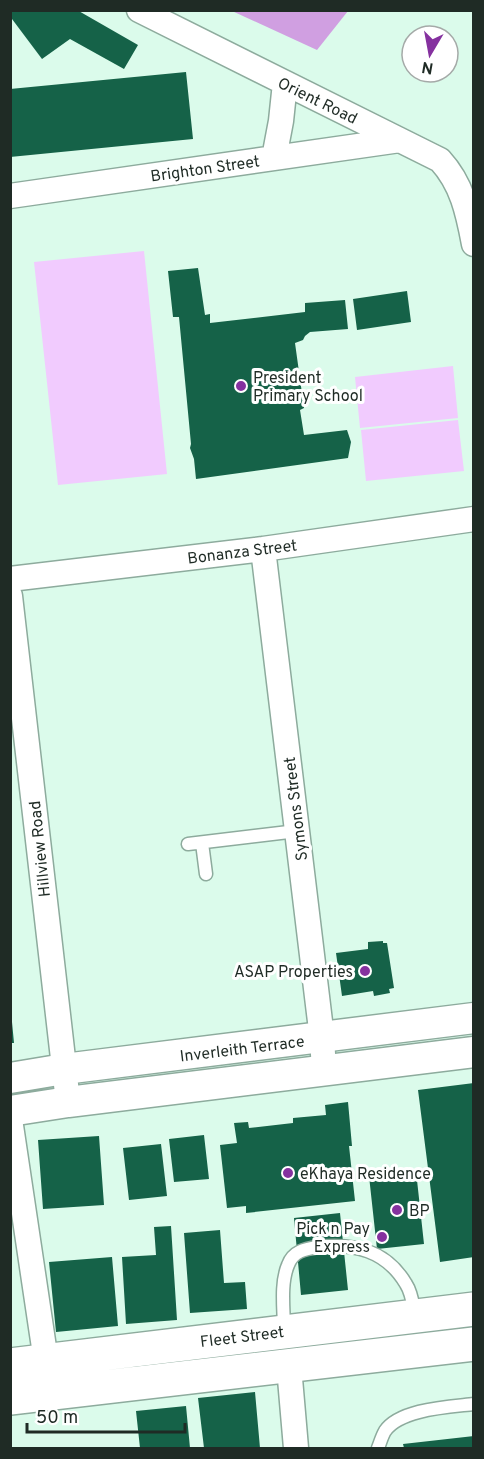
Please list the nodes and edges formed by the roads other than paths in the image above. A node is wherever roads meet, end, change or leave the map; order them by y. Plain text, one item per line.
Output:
1 (139, 10) edge
2 (285, 83) junction
3 (400, 140) junction
4 (274, 158) junction
5 (10, 196) edge
6 (471, 216) edge
7 (474, 244) edge
8 (474, 519) edge
9 (263, 549) junction
10 (10, 579) edge
11 (10, 596) edge
12 (297, 831) junction
13 (202, 843) junction
14 (188, 844) dead end
15 (206, 874) dead end
16 (474, 1018) edge
17 (322, 1038) junction
18 (474, 1052) edge
19 (64, 1069) junction
20 (324, 1070) junction
21 (10, 1078) edge
22 (68, 1102) junction
23 (10, 1111) edge
24 (10, 1119) edge
25 (474, 1309) edge
26 (423, 1315) junction
27 (284, 1331) junction
28 (474, 1344) edge
29 (434, 1349) junction
30 (46, 1360) junction
31 (10, 1365) edge
32 (289, 1367) junction
33 (10, 1398) edge
34 (474, 1404) edge
35 (296, 1449) edge
36 (378, 1449) edge

1 - 2 street, Orient Road
2 - 3 street, Orient Road
2 - 4 street
3 - 4 street, Brighton Street
3 - 6 street, Orient Road
4 - 5 street, Brighton Street
6 - 7 street, Orient Road
8 - 9 street, Bonanza Street
9 - 10 street, Bonanza Street
9 - 12 street, Symons Street
11 - 19 street, Hillview Road
12 - 13 lane
12 - 17 street, Symons Street
13 - 14 lane
13 - 15 lane
16 - 17 street, Inverleith Terrace
17 - 19 street, Inverleith Terrace
17 - 20 street, Symons Street
18 - 20 street, Inverleith Terrace
19 - 21 street, Inverleith Terrace
19 - 22 street, Hillview Road
20 - 22 street, Inverleith Terrace
22 - 23 street, Inverleith Terrace
24 - 30 street
25 - 26 main road, Fleet Street
26 - 27 main road, Fleet Street
26 - 27 lane
26 - 29 main road
27 - 30 main road, Fleet Street
28 - 29 main road
29 - 32 main road
30 - 31 main road, Fleet Street
32 - 33 main road
32 - 35 street
34 - 36 lane

